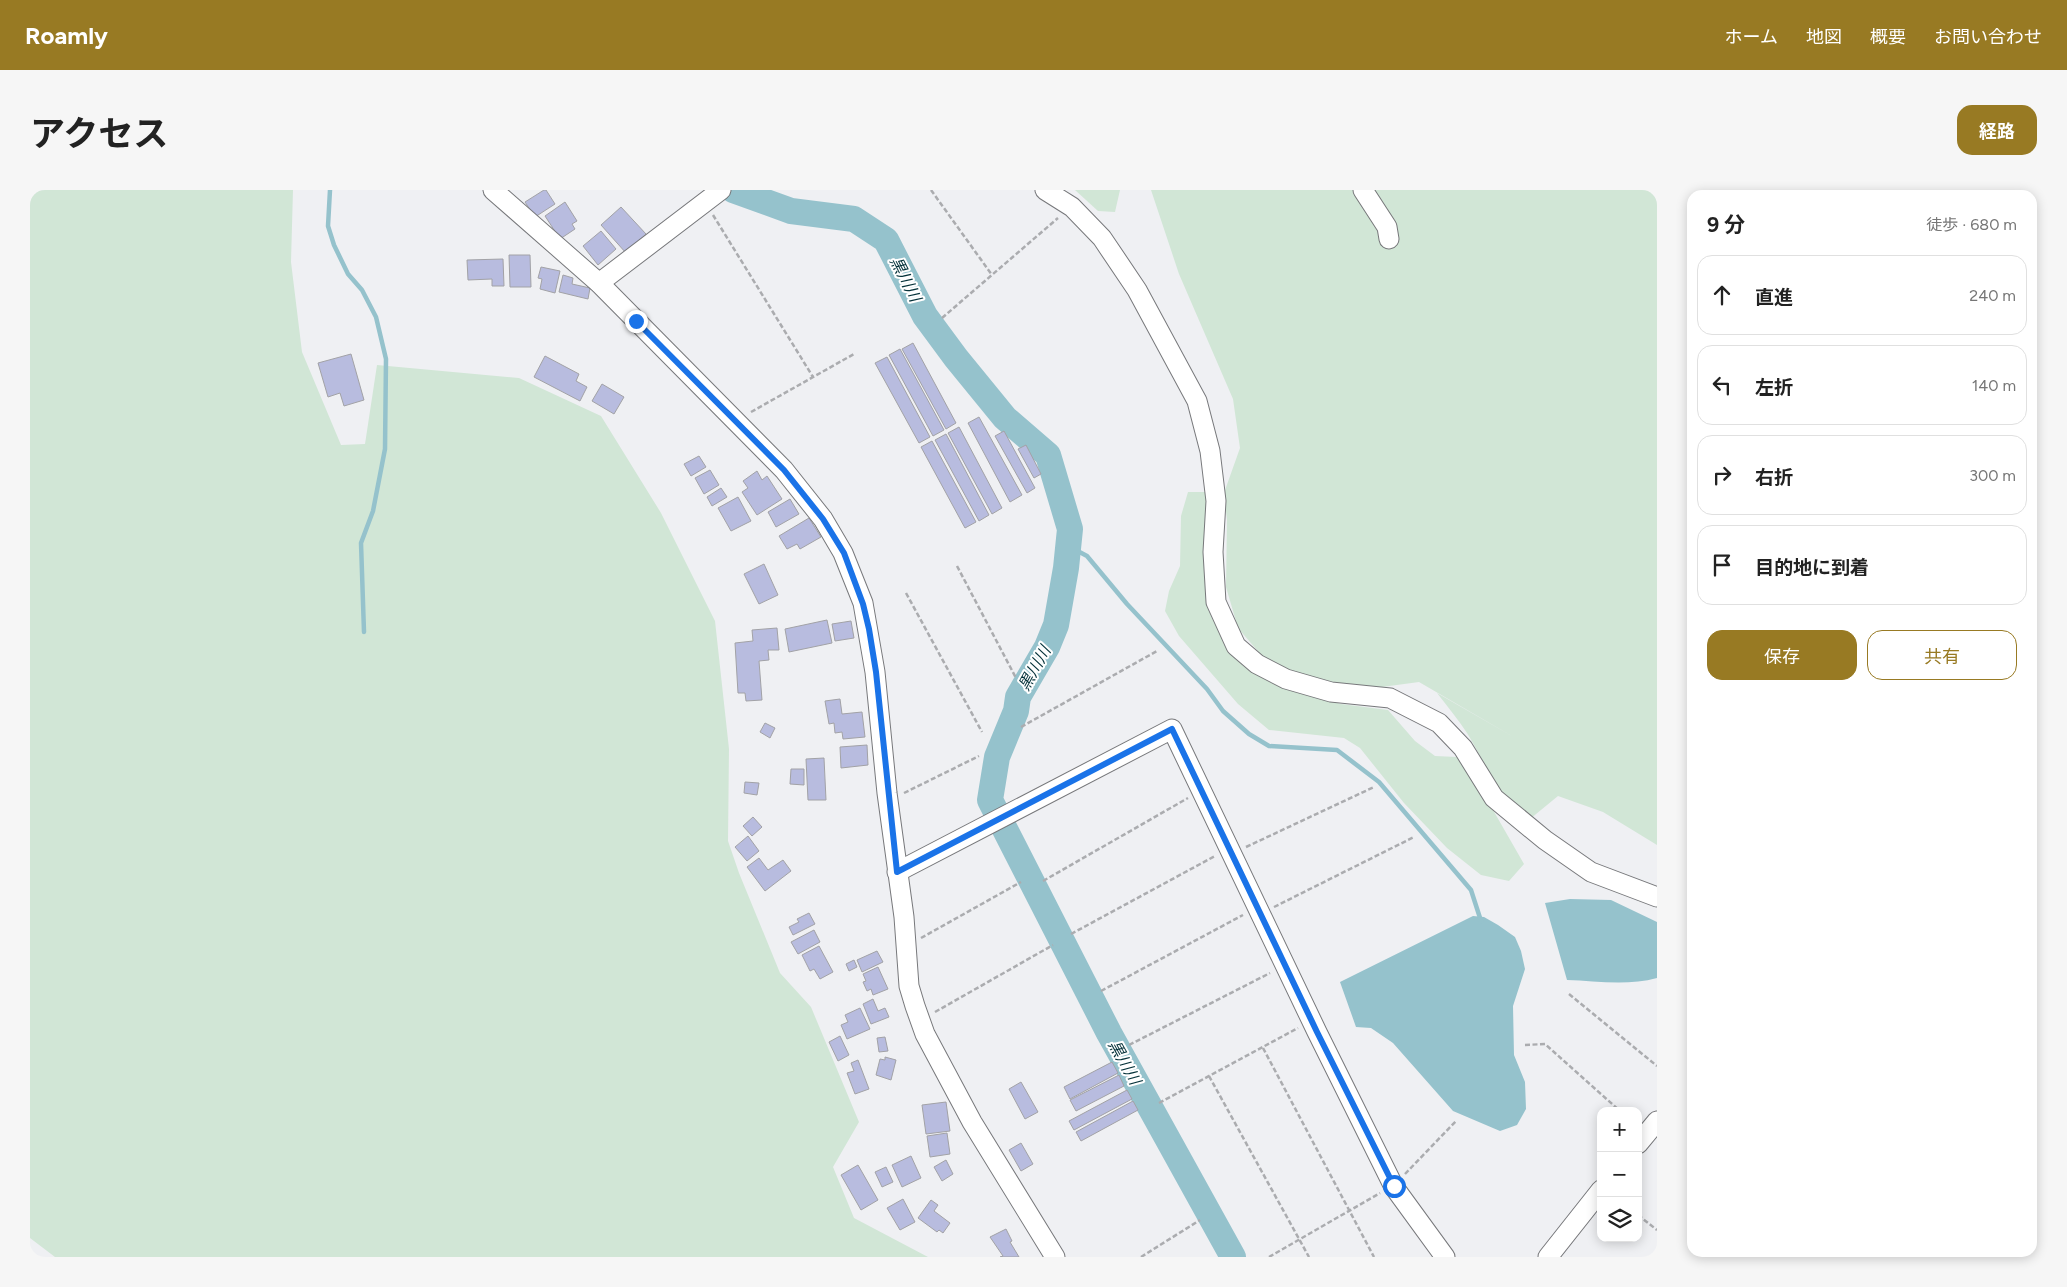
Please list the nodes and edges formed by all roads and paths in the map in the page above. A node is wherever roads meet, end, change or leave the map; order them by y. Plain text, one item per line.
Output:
1 (493, 190) edge
2 (721, 190) edge
3 (931, 190) edge
4 (1045, 190) edge
5 (1363, 190) edge
6 (709, 209) dead end
7 (1059, 217) dead end
8 (1389, 239) dead end
9 (992, 275) junction
10 (599, 283) junction
11 (942, 318) dead end
12 (854, 354) dead end
13 (813, 377) junction
14 (751, 412) dead end
15 (957, 566) dead end
16 (906, 593) dead end
17 (1157, 650) dead end
18 (1016, 678) dead end
19 (1021, 727) dead end
20 (982, 732) dead end
21 (979, 756) dead end
22 (1374, 786) dead end
23 (1194, 794) dead end
24 (900, 795) dead end
25 (1414, 837) dead end
26 (1238, 851) dead end
27 (1221, 853) dead end
28 (897, 872) junction
29 (1043, 880) dead end
30 (1021, 882) dead end
31 (1657, 897) edge
32 (1268, 910) dead end
33 (1248, 912) dead end
34 (1071, 934) dead end
35 (919, 939) dead end
36 (1054, 945) dead end
37 (1276, 970) dead end
38 (1101, 992) dead end
39 (1569, 994) dead end
40 (931, 1014) dead end
41 (1302, 1026) dead end
42 (1129, 1045) dead end
43 (1525, 1045) dead end
44 (1263, 1048) junction
45 (1657, 1066) edge
46 (1209, 1076) junction
47 (1159, 1103) dead end
48 (1616, 1107) edge
49 (1456, 1121) dead end
50 (1657, 1121) edge
51 (1642, 1139) edge
52 (1400, 1179) dead end
53 (1386, 1189) dead end
54 (1597, 1195) edge
55 (1349, 1211) junction
56 (1642, 1218) edge
57 (1200, 1220) dead end
58 (1657, 1230) edge
59 (1300, 1239) junction
60 (1054, 1257) edge
61 (1141, 1257) edge
62 (1269, 1257) edge
63 (1309, 1257) edge
64 (1374, 1257) edge
65 (1445, 1257) edge
66 (1548, 1257) edge

1 - 10 street
2 - 10 street
3 - 9 path
4 - 31 street
5 - 8 street
6 - 13 path
7 - 9 path
9 - 11 path
10 - 28 street
12 - 13 path
13 - 14 path
15 - 18 path
16 - 20 path
17 - 19 path
21 - 24 path
22 - 26 path
23 - 29 path
25 - 32 path
27 - 34 path
28 - 60 street
28 - 65 street
30 - 35 path
33 - 38 path
36 - 40 path
37 - 42 path
39 - 45 path
41 - 44 path
43 - 48 path
44 - 46 path
44 - 55 path
46 - 47 path
46 - 59 path
49 - 52 path
50 - 51 street
53 - 55 path
54 - 66 street
55 - 59 path
55 - 64 path
56 - 58 path
57 - 61 path
59 - 62 path
59 - 63 path

